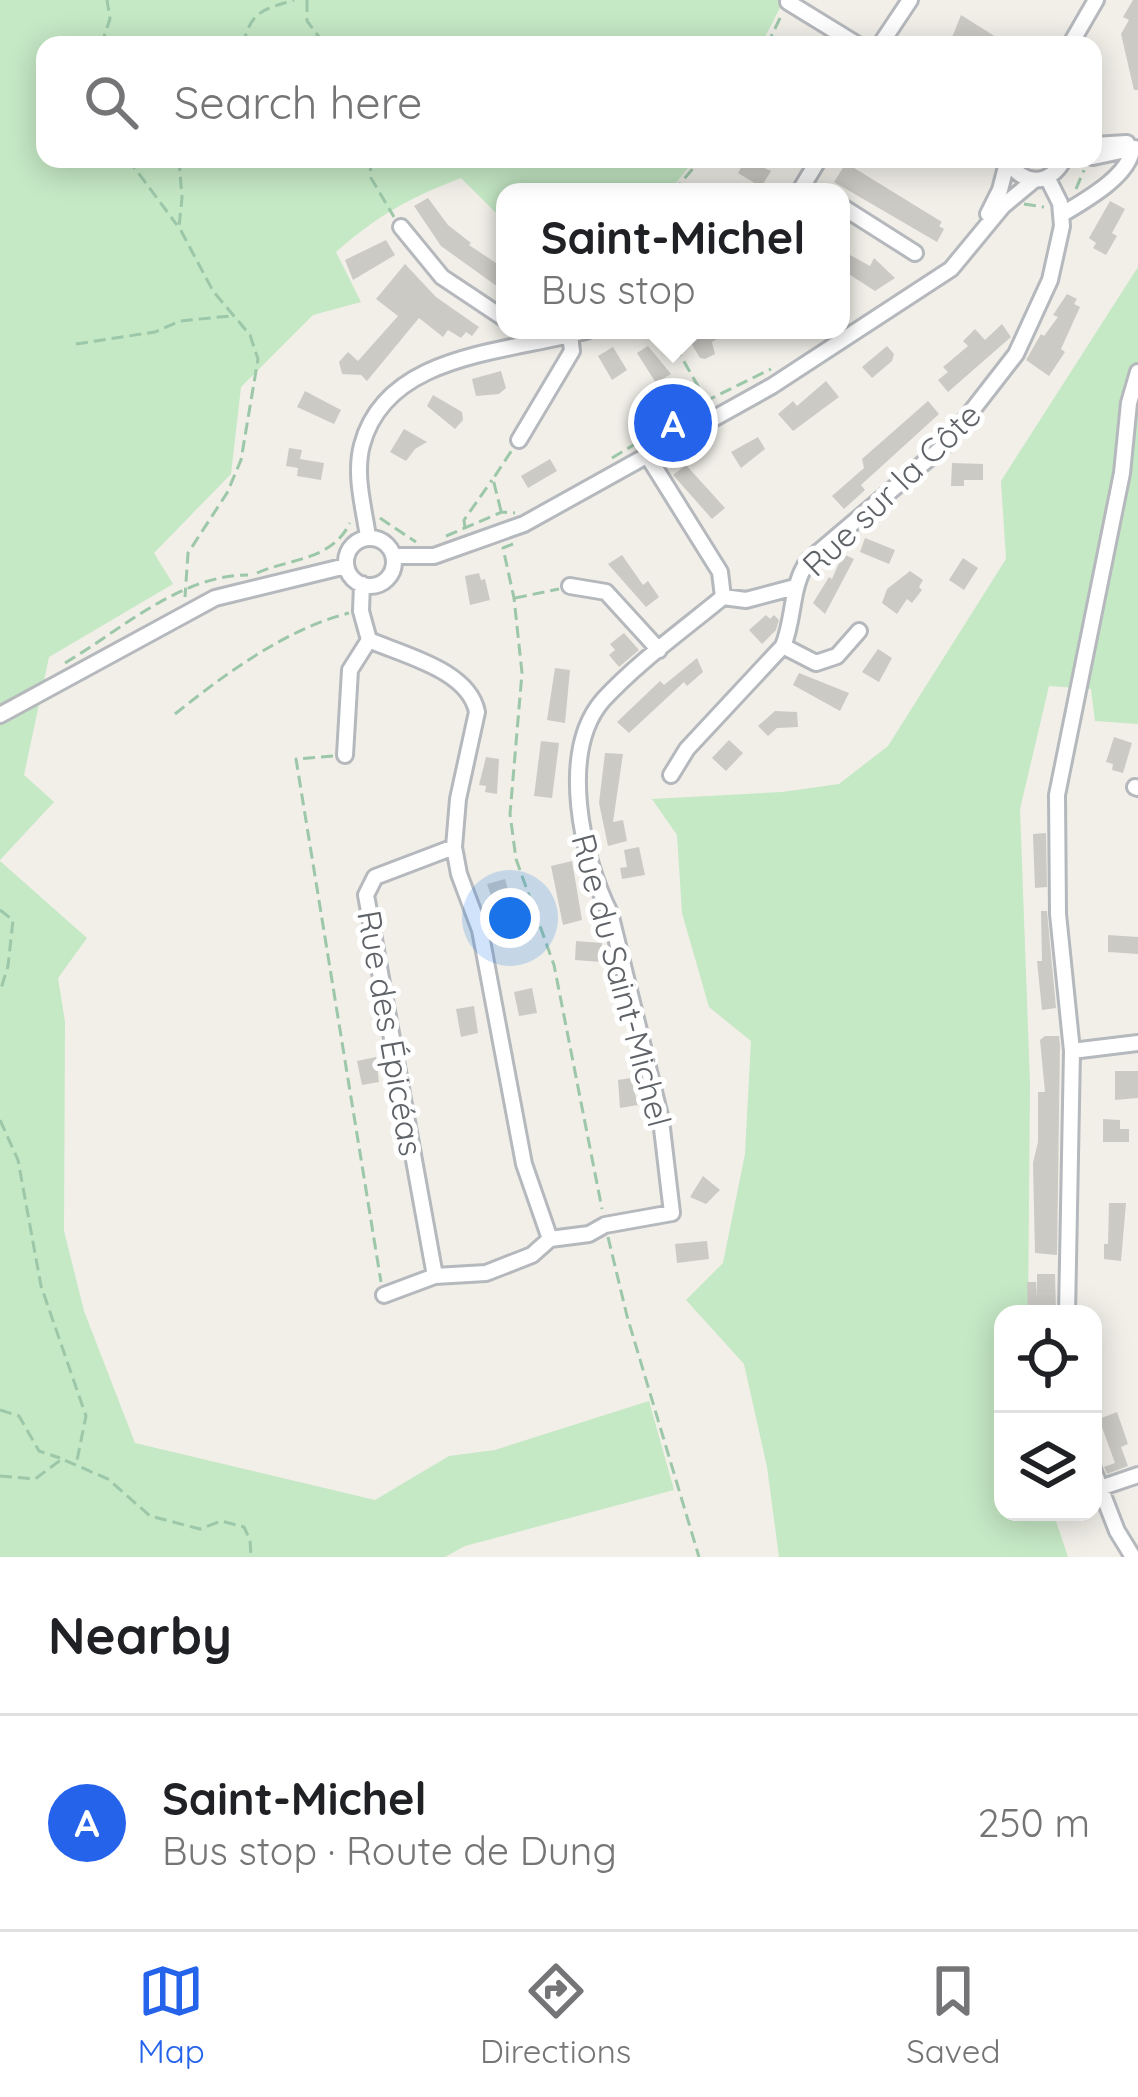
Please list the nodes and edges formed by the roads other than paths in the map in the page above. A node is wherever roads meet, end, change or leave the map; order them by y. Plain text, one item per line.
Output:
1 (910, 0) edge
2 (1096, 0) edge
3 (788, 2) edge
4 (843, 36) edge
5 (886, 36) edge
6 (1075, 36) edge
7 (1102, 145) edge
8 (1136, 146) edge
9 (1102, 155) edge
10 (1006, 168) edge
11 (1015, 168) edge
12 (1057, 168) edge
13 (1041, 180) junction
14 (850, 212) edge
15 (1061, 214) junction
16 (401, 227) road end
17 (977, 235) junction
18 (915, 253) dead end
19 (496, 313) edge
20 (850, 337) edge
21 (522, 339) edge
22 (570, 339) edge
23 (847, 339) edge
24 (1138, 372) edge
25 (519, 440) road end
26 (647, 455) junction
27 (368, 537) junction
28 (394, 556) junction
29 (346, 566) junction
30 (362, 584) junction
31 (570, 586) road end
32 (795, 587) junction
33 (723, 597) junction
34 (860, 631) dead end
35 (369, 640) junction
36 (783, 646) junction
37 (659, 650) junction
38 (0, 715) edge
39 (345, 755) road end
40 (670, 775) dead end
41 (454, 847) junction
42 (1138, 1043) edge
43 (1072, 1052) junction
44 (550, 1239) junction
45 (435, 1276) junction
46 (384, 1295) road end
47 (1066, 1305) edge
48 (1138, 1475) edge
49 (1102, 1487) edge
50 (1102, 1493) edge
51 (1133, 1557) edge

1 - 5 street
2 - 6 street
3 - 4 street
7 - 8 street
8 - 9 street
8 - 15 street
10 - 17 street
11 - 13 street
12 - 13 street
13 - 15 street, Rue sur la Côte
13 - 17 street
14 - 18 street
15 - 32 street, Rue sur la Côte
16 - 19 street
17 - 20 street
21 - 27 street
22 - 25 street
23 - 26 street
24 - 43 street
26 - 28 street
26 - 33 street
27 - 28 street
27 - 29 street
28 - 30 street
29 - 30 street
29 - 38 street
30 - 35 street
31 - 37 street
32 - 33 street
32 - 36 street, Rue sur la Côte
33 - 37 street, Rue du Saint-Michel
34 - 36 street
35 - 39 street
35 - 41 street
36 - 40 street
37 - 44 street, Rue du Saint-Michel
41 - 44 street
41 - 45 street, Rue des Épicéas
42 - 43 street
43 - 47 street
44 - 45 street
45 - 46 street
48 - 49 street
50 - 51 street

